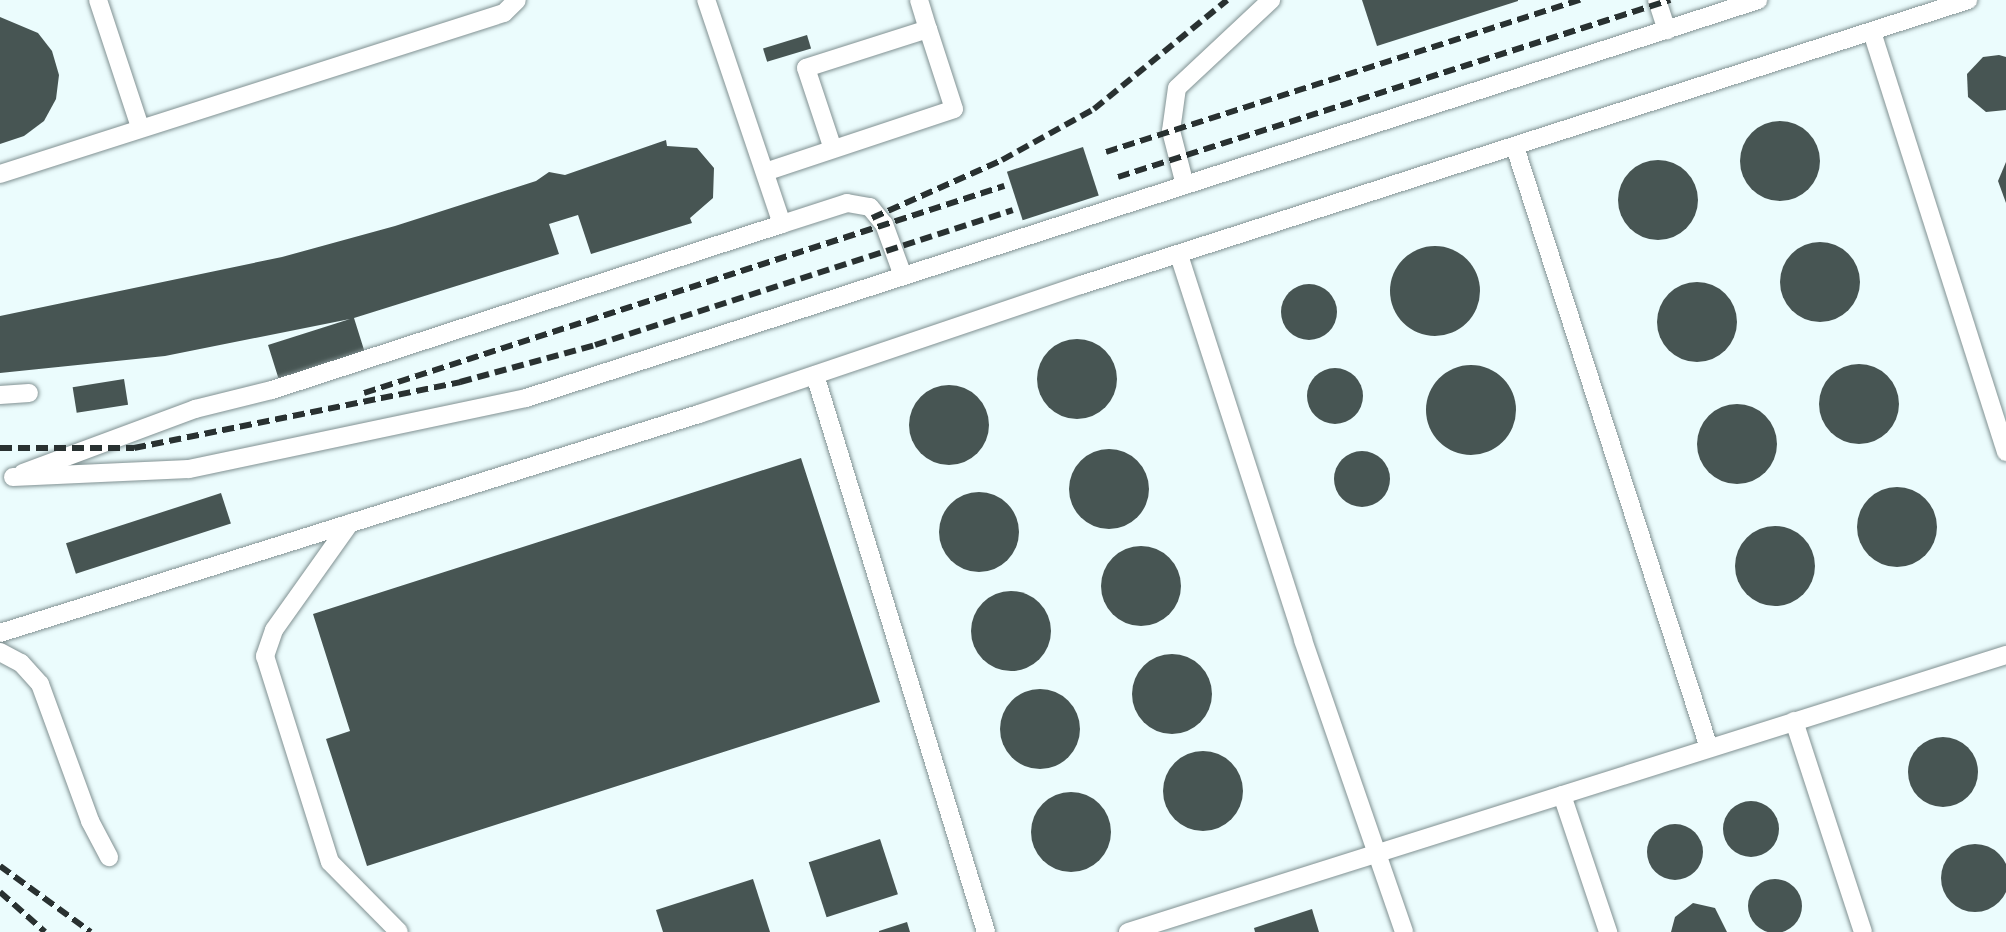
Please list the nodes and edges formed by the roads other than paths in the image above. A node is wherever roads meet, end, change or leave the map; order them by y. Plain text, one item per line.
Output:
1 (98, 0) edge
2 (517, 0) edge
3 (706, 0) edge
4 (919, 0) edge
5 (1271, 0) edge
6 (1657, 0) edge
7 (1758, 0) edge
8 (1968, 0) edge
9 (928, 29) junction
10 (1667, 30) junction
11 (1872, 32) junction
12 (140, 127) junction
13 (1515, 147) junction
14 (833, 149) junction
15 (765, 172) junction
16 (0, 174) edge
17 (1185, 185) junction
18 (782, 224) junction
19 (1179, 255) junction
20 (903, 276) junction
21 (815, 375) junction
22 (29, 393) dead end
23 (0, 395) edge
24 (2006, 452) edge
25 (4, 480) edge
26 (350, 523) junction
27 (0, 633) edge
28 (0, 652) edge
29 (2006, 655) edge
30 (1794, 721) junction
31 (1709, 748) junction
32 (1562, 795) junction
33 (1377, 853) junction
34 (109, 857) dead end
35 (399, 932) edge
36 (986, 932) edge
37 (1128, 932) edge
38 (1404, 932) edge
39 (1608, 932) edge
40 (1863, 932) edge

1 - 12 lane
2 - 12 lane
3 - 15 lane
4 - 9 lane
5 - 17 lane
6 - 10 lane
7 - 10 lane
8 - 11 lane
9 - 14 lane
9 - 14 lane
10 - 17 lane
11 - 13 lane
11 - 24 lane
12 - 16 lane
13 - 19 lane
13 - 31 lane
14 - 15 lane
15 - 18 lane
17 - 20 lane
18 - 20 lane
18 - 25 lane
19 - 21 lane
19 - 33 lane
20 - 25 lane
21 - 26 lane
21 - 36 lane
22 - 23 lane
26 - 27 lane
26 - 35 lane
28 - 34 lane
29 - 30 lane
30 - 31 lane
30 - 40 lane
31 - 32 lane
32 - 33 lane
32 - 39 lane
33 - 37 lane
33 - 38 lane

